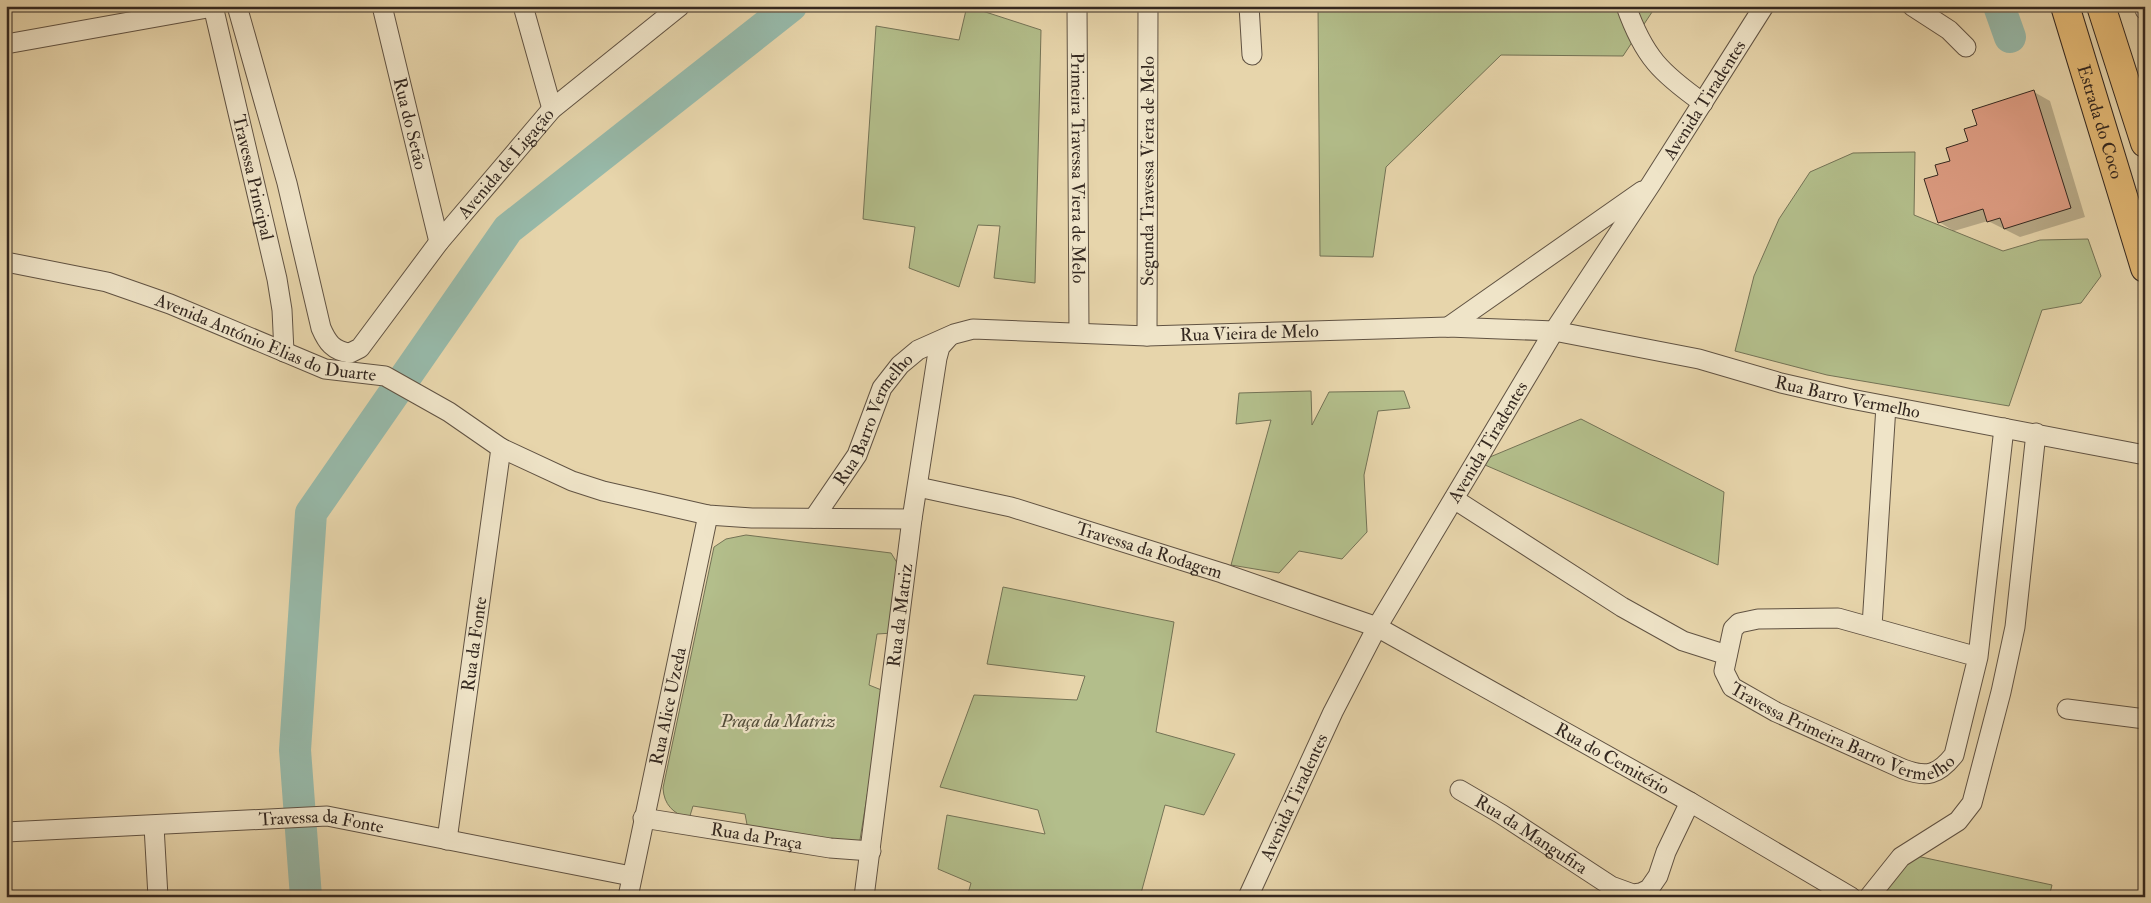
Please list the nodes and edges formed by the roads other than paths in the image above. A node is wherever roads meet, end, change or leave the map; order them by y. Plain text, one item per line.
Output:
1 (237, 6) edge
2 (382, 6) edge
3 (523, 6) edge
4 (680, 6) edge
5 (1077, 6) edge
6 (1148, 6) edge
7 (1249, 6) edge
8 (1626, 6) edge
9 (1764, 6) edge
10 (1912, 6) edge
11 (2065, 6) edge
12 (2101, 6) edge
13 (2144, 6) edge
14 (213, 7) edge
15 (2145, 10) edge
16 (659, 14) edge
17 (6, 44) edge
18 (1966, 47) dead end
19 (1252, 55) dead end
20 (1703, 103) junction
21 (552, 109) junction
22 (2145, 143) edge
23 (1651, 184) junction
24 (439, 242) junction
25 (6, 262) edge
26 (2145, 268) edge
27 (1448, 327) junction
28 (1554, 331) junction
29 (1079, 332) junction
30 (1147, 336) junction
31 (948, 338) junction
32 (284, 352) junction
33 (1886, 406) junction
34 (2004, 428) junction
35 (2036, 433) junction
36 (500, 448) junction
37 (2145, 455) edge
38 (918, 487) junction
39 (1454, 499) junction
40 (708, 516) junction
41 (814, 518) junction
42 (912, 519) junction
43 (1872, 626) junction
44 (1377, 627) junction
45 (1727, 655) junction
46 (1978, 657) junction
47 (2067, 709) dead end
48 (2145, 719) edge
49 (1460, 790) dead end
50 (1690, 802) junction
51 (643, 818) junction
52 (154, 826) junction
53 (6, 832) edge
54 (447, 840) junction
55 (871, 851) junction
56 (631, 876) junction
57 (1848, 896) edge
58 (158, 897) edge
59 (628, 897) edge
60 (864, 897) edge
61 (1248, 897) edge
62 (1869, 897) edge

1 - 24 street, Avenida de Ligação
2 - 24 street, Rua do Setão
3 - 21 street
4 - 16 street, Avenida de Ligação
5 - 29 street, Primeira Travessa Viera de Melo
6 - 30 street, Segunda Travessa Viera de Melo
7 - 19 street
8 - 20 street
9 - 20 street, Avenida Tiradentes
10 - 18 street
11 - 26 highway, Estrada do Coco
12 - 22 highway, Estrada do Coco
13 - 15 street
14 - 17 street
14 - 32 street, Travessa Principal
16 - 21 street, Avenida de Ligação
20 - 23 street, Avenida Tiradentes
21 - 24 street, Avenida de Ligação
23 - 27 street
23 - 28 street, Avenida Tiradentes
25 - 32 street, Avenida António Elias do Duarte
27 - 28 street, Rua Vieira de Melo
27 - 30 street, Rua Vieira de Melo
28 - 33 street, Rua Barro Vermelho
28 - 39 street, Avenida Tiradentes
29 - 30 street, Rua Vieira de Melo
29 - 31 street, Rua Vieira de Melo
31 - 38 street, Rua da Matriz
31 - 41 street, Rua Barro Vermelho
32 - 36 street, Avenida António Elias do Duarte
33 - 34 street, Rua Barro Vermelho
33 - 43 street
34 - 35 street, Rua Barro Vermelho
34 - 46 street, Travessa Primeira Barro Vermelho
35 - 37 street, Rua Barro Vermelho
35 - 62 street
36 - 40 street, Avenida António Elias do Duarte
36 - 54 street, Rua da Fonte
38 - 42 street, Rua da Matriz
38 - 44 street, Travessa da Rodagem
39 - 44 street, Avenida Tiradentes
39 - 45 street
40 - 41 street
40 - 51 street, Rua Alice Uzeda
41 - 42 street
42 - 55 street, Rua da Matriz
43 - 45 street, Travessa Primeira Barro Vermelho
43 - 46 street, Travessa Primeira Barro Vermelho
44 - 50 street, Rua do Cemitério
44 - 61 street, Avenida Tiradentes
45 - 46 street, Travessa Primeira Barro Vermelho
47 - 48 street
49 - 50 street, Rua da Mangufira
50 - 57 street, Rua do Cemitério
51 - 55 street, Rua da Praça
51 - 56 street, Rua Alice Uzeda
52 - 53 street, Travessa da Fonte
52 - 54 street, Travessa da Fonte
52 - 58 street
54 - 56 street, Travessa da Fonte
55 - 60 street, Rua da Matriz
56 - 59 street, Rua Alice Uzeda

